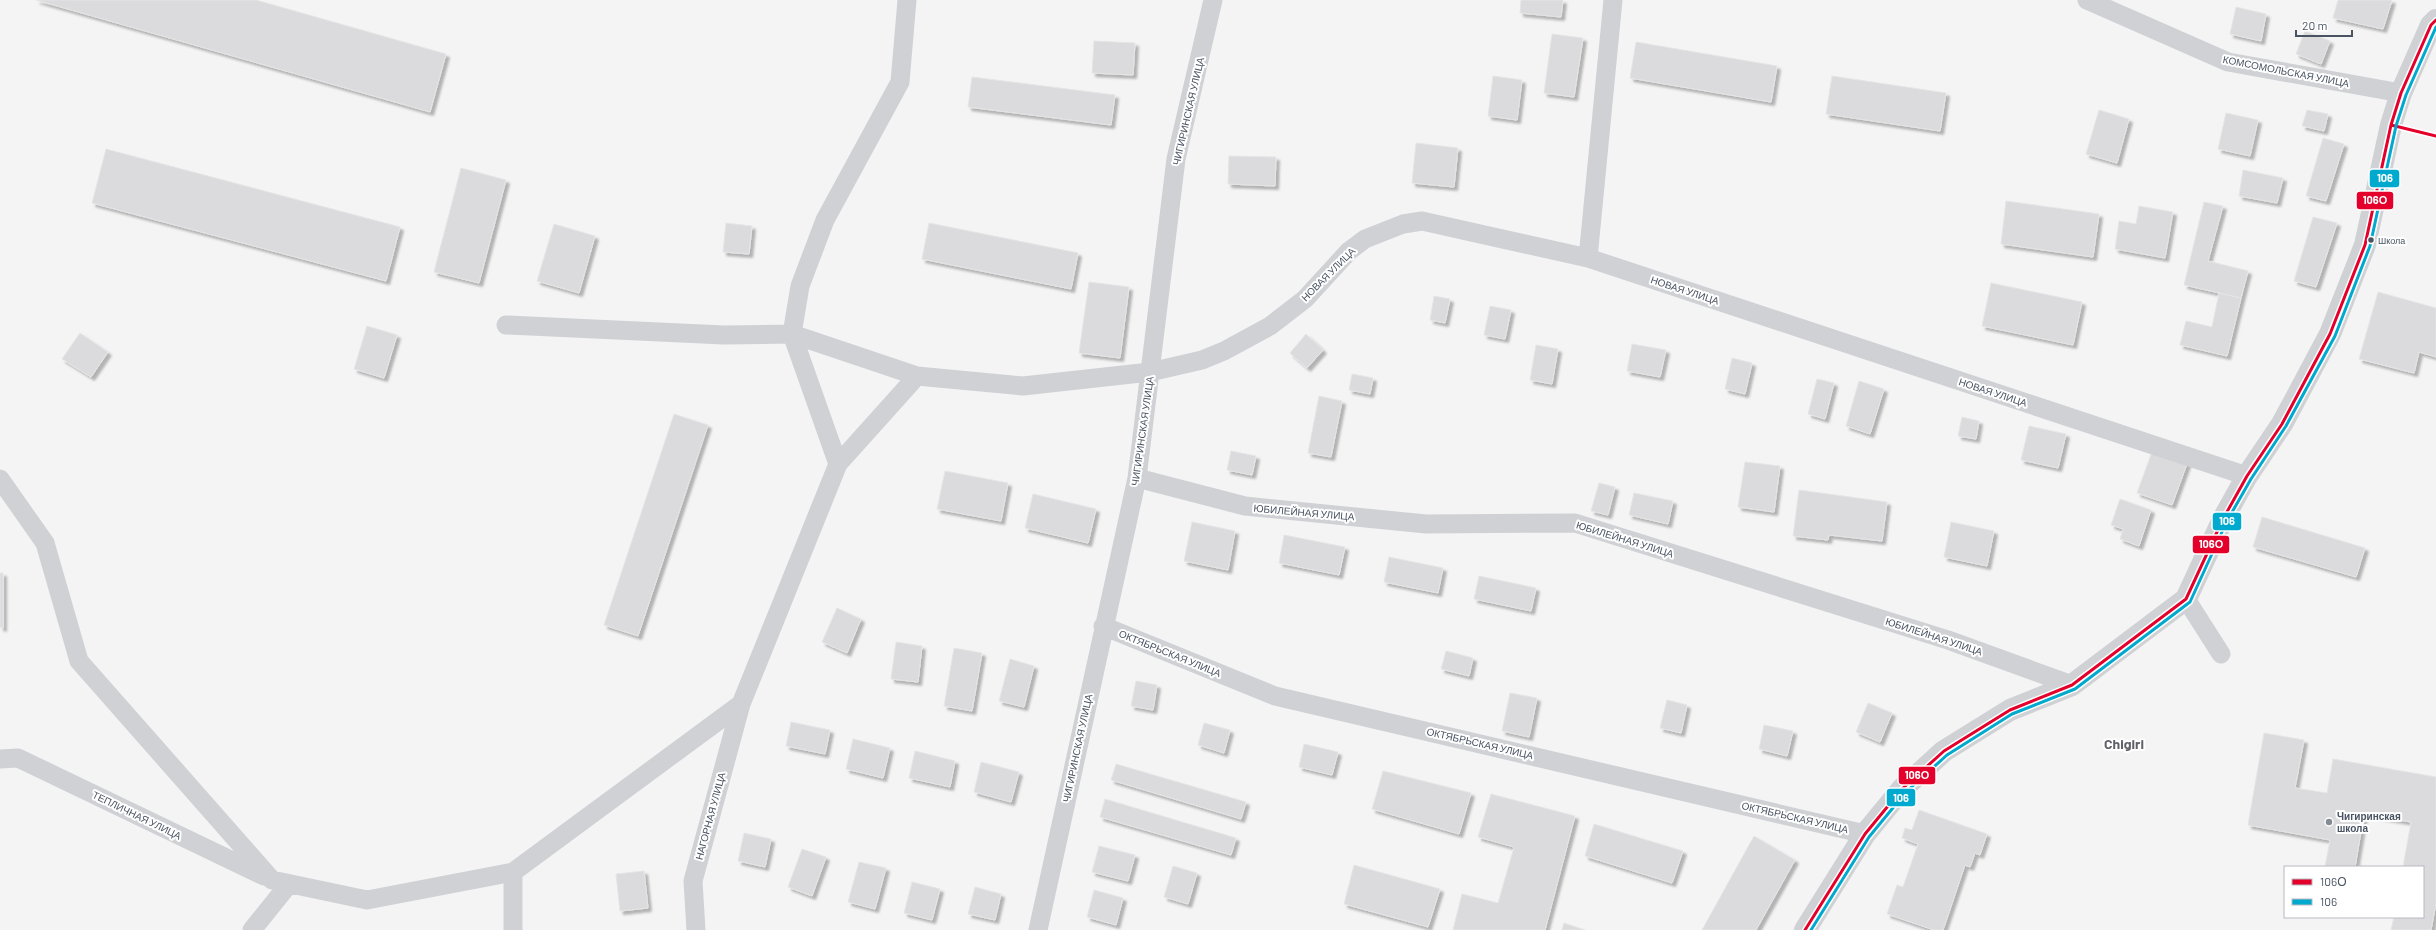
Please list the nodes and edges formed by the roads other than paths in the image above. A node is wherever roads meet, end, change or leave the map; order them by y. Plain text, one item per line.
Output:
1 (907, 0) edge
2 (1214, 0) edge
3 (1613, 0) edge
4 (2087, 0) edge
5 (2436, 20) edge
6 (2401, 93) junction
7 (1588, 258) junction
8 (506, 325) dead end
9 (792, 334) junction
10 (1150, 372) junction
11 (917, 376) junction
12 (838, 464) junction
13 (2247, 476) junction
14 (1137, 478) junction
15 (0, 479) edge
16 (2186, 599) junction
17 (1103, 626) junction
18 (2221, 654) dead end
19 (2072, 685) junction
20 (742, 704) junction
21 (0, 759) edge
22 (1865, 834) junction
23 (512, 872) junction
24 (281, 882) junction
25 (252, 930) edge
26 (513, 930) edge
27 (696, 930) edge
28 (1038, 930) edge
29 (1805, 930) edge

1 - 9 street
2 - 10 street, ЧИГИРИНСКАЯ УЛИЦА
3 - 7 street
4 - 6 street, КОМСОМОЛЬСКАЯ УЛИЦА
5 - 6 street
6 - 13 street
7 - 10 street, НОВАЯ УЛИЦА
7 - 13 street, НОВАЯ УЛИЦА
8 - 9 street, НОВАЯ УЛИЦА
9 - 11 street, НОВАЯ УЛИЦА
9 - 12 street
10 - 11 street, НОВАЯ УЛИЦА
10 - 14 street, ЧИГИРИНСКАЯ УЛИЦА
11 - 12 street
12 - 20 street, НАГОРНАЯ УЛИЦА
13 - 16 street
14 - 17 street, ЧИГИРИНСКАЯ УЛИЦА
14 - 19 street, ЮБИЛЕЙНАЯ УЛИЦА
15 - 24 street
16 - 18 street
16 - 19 street
17 - 22 street, ОКТЯБРЬСКАЯ УЛИЦА
17 - 28 street, ЧИГИРИНСКАЯ УЛИЦА
19 - 22 street
20 - 23 street
20 - 27 street, НАГОРНАЯ УЛИЦА
21 - 24 street, ТЕПЛИЧНАЯ УЛИЦА
22 - 29 street
23 - 24 street, ТЕПЛИЧНАЯ УЛИЦА
23 - 26 street
24 - 25 street

